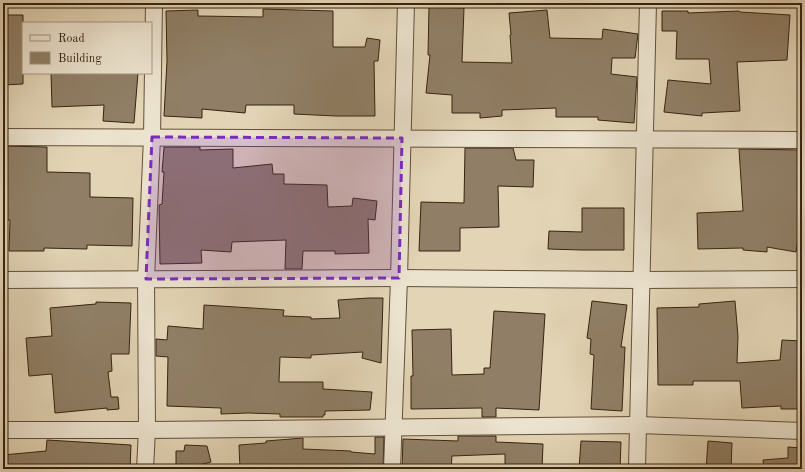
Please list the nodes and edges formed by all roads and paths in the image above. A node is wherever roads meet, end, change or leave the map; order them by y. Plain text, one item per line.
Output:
1 (154, 3) edge
2 (406, 3) edge
3 (648, 3) edge
4 (3, 136) edge
5 (152, 137) junction
6 (402, 138) junction
7 (644, 139) junction
8 (802, 140) edge
9 (399, 278) junction
10 (146, 279) junction
11 (802, 279) edge
12 (3, 280) edge
13 (641, 280) junction
14 (638, 425) junction
15 (393, 427) junction
16 (3, 430) edge
17 (148, 430) junction
18 (802, 430) edge
19 (145, 469) edge
20 (392, 469) edge
21 (637, 469) edge

1 - 5 street
2 - 6 street
3 - 7 street
4 - 5 street
5 - 6 street
5 - 10 street
6 - 7 street
6 - 9 street
7 - 8 street
7 - 13 street
9 - 10 street
9 - 13 street
9 - 15 street
10 - 12 street
10 - 17 street
11 - 13 street
13 - 14 street
14 - 15 street
14 - 18 street
14 - 21 street
15 - 17 street
15 - 20 street
16 - 17 street
17 - 19 street

